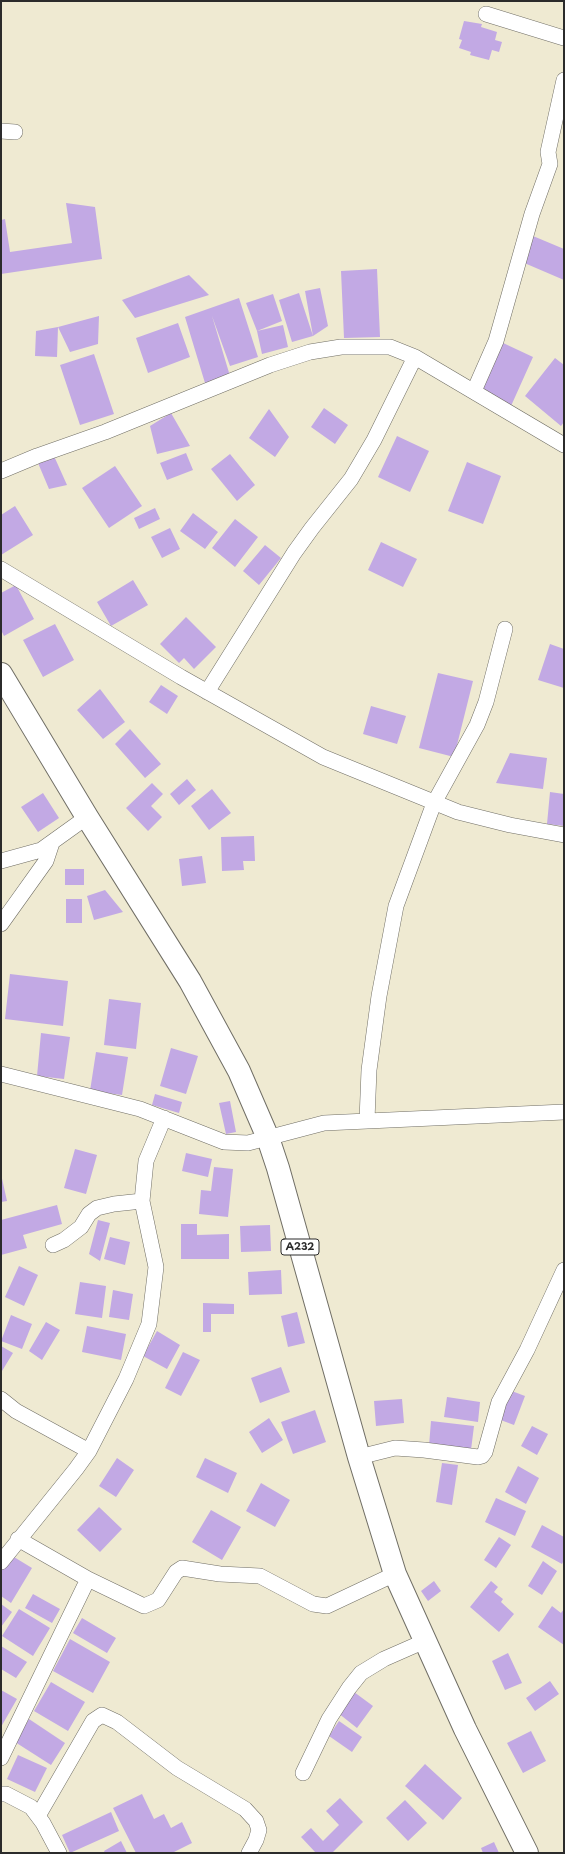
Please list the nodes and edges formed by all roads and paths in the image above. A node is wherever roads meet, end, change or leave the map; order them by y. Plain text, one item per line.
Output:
1 (486, 14) dead end
2 (564, 38) edge
3 (564, 80) edge
4 (415, 357) junction
5 (474, 392) junction
6 (564, 445) edge
7 (1, 471) edge
8 (1, 570) edge
9 (505, 629) dead end
10 (1, 674) edge
11 (207, 692) junction
12 (434, 802) junction
13 (87, 817) junction
14 (564, 835) edge
15 (52, 843) junction
16 (1, 861) edge
17 (1, 924) edge
18 (1, 1074) edge
19 (564, 1112) edge
20 (164, 1118) junction
21 (367, 1120) junction
22 (268, 1138) junction
23 (142, 1201) junction
24 (53, 1245) dead end
25 (564, 1270) edge
26 (1, 1399) edge
27 (89, 1451) junction
28 (359, 1457) junction
29 (18, 1539) junction
30 (1, 1562) edge
31 (395, 1574) junction
32 (88, 1579) junction
33 (425, 1641) junction
34 (1, 1758) edge
35 (303, 1773) dead end
36 (1, 1794) edge
37 (38, 1816) junction
38 (59, 1853) edge
39 (249, 1853) edge
40 (527, 1853) edge

1 - 2 street
3 - 5 street
4 - 5 street
4 - 7 street
4 - 11 street
5 - 6 street
8 - 11 street
9 - 12 street
10 - 13 main road, A232
11 - 12 street
12 - 14 street
12 - 21 street
13 - 15 street
13 - 22 main road, A232
15 - 16 street
15 - 17 street
18 - 20 street
19 - 21 street
20 - 22 street
20 - 23 street
21 - 22 street
22 - 28 main road, A232
23 - 24 street
23 - 27 street
25 - 28 street
26 - 27 street
27 - 29 street
28 - 31 main road, A232
29 - 30 street
29 - 32 street
31 - 32 street
31 - 33 main road, A232
32 - 34 street
33 - 35 street
33 - 40 main road, A232
36 - 37 street
37 - 38 street
37 - 39 street

